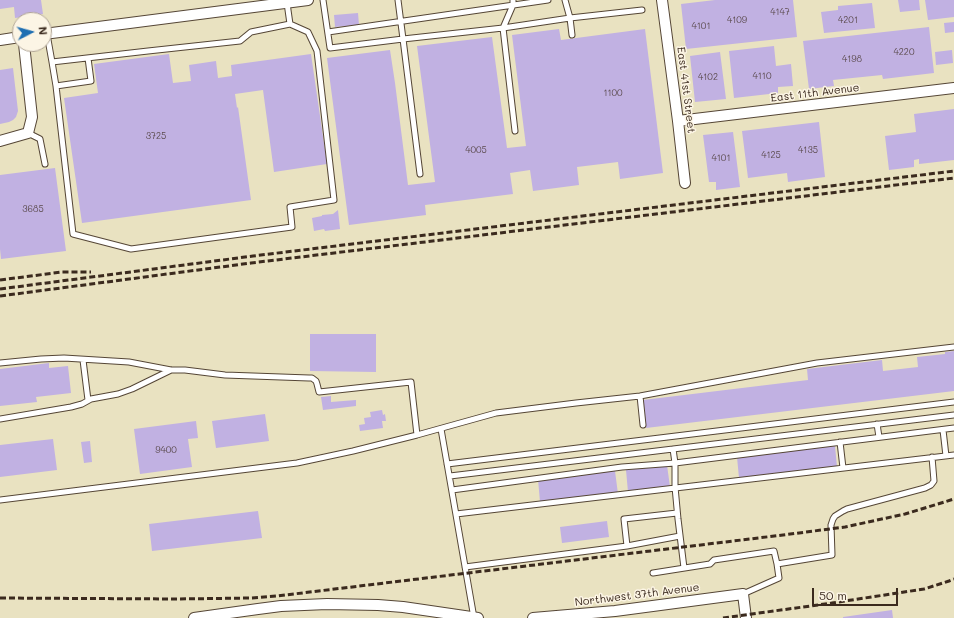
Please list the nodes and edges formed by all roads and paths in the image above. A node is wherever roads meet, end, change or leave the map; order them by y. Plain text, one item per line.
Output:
1 (308, 0) edge
2 (323, 0) edge
3 (398, 0) edge
4 (548, 0) edge
5 (565, 0) edge
6 (662, 0) edge
7 (513, 2) edge
8 (288, 3) junction
9 (642, 10) dead end
10 (570, 18) junction
11 (401, 22) junction
12 (290, 24) junction
13 (503, 28) junction
14 (328, 32) junction
15 (52, 33) edge
16 (572, 35) dead end
17 (12, 39) edge
18 (403, 39) junction
19 (0, 40) edge
20 (25, 52) edge
21 (50, 52) edge
22 (88, 58) junction
23 (52, 62) junction
24 (56, 86) junction
25 (954, 88) edge
26 (678, 121) junction
27 (515, 131) dead end
28 (28, 132) junction
29 (0, 141) edge
30 (45, 164) dead end
31 (420, 174) dead end
32 (685, 183) dead end
33 (954, 347) edge
34 (83, 360) junction
35 (0, 362) edge
36 (171, 370) junction
37 (640, 396) junction
38 (88, 400) junction
39 (954, 402) edge
40 (954, 415) edge
41 (0, 419) edge
42 (877, 424) junction
43 (643, 425) dead end
44 (954, 428) edge
45 (441, 429) junction
46 (943, 430) junction
47 (417, 435) junction
48 (879, 437) junction
49 (840, 442) junction
50 (673, 449) junction
51 (954, 454) edge
52 (946, 456) junction
53 (932, 457) junction
54 (675, 463) junction
55 (448, 464) junction
56 (843, 468) junction
57 (450, 476) junction
58 (675, 487) junction
59 (452, 490) junction
60 (0, 500) edge
61 (678, 512) junction
62 (456, 514) junction
63 (680, 536) junction
64 (627, 546) junction
65 (777, 564) junction
66 (465, 568) junction
67 (684, 568) junction
68 (653, 573) dead end
69 (743, 594) junction
70 (194, 618) edge
71 (474, 618) edge
72 (478, 618) edge
73 (533, 618) edge
74 (746, 618) edge

1 - 8 street
2 - 14 lane
3 - 11 lane
4 - 7 lane
5 - 10 lane
6 - 26 street, East 41st Street
7 - 11 lane
7 - 13 lane
8 - 12 lane
8 - 15 street
9 - 10 lane
10 - 13 lane
10 - 16 lane
11 - 14 lane
11 - 18 lane
12 - 22 lane
12 - 24 lane
13 - 18 lane
13 - 27 lane
14 - 18 lane
17 - 19 street
18 - 31 lane
20 - 28 street
21 - 23 lane
22 - 23 lane
22 - 24 lane
23 - 24 lane
25 - 26 street, East 11th Avenue
26 - 32 street, East 41st Street
28 - 29 street
28 - 30 lane
33 - 37 lane
34 - 35 lane
34 - 36 lane
34 - 38 lane
36 - 38 lane
36 - 47 lane
37 - 43 lane
37 - 45 lane
38 - 41 lane
39 - 55 lane
40 - 42 lane
42 - 48 lane
42 - 50 lane
44 - 46 lane
45 - 47 lane
45 - 55 lane
46 - 48 lane
46 - 52 lane
47 - 60 lane
48 - 49 lane
49 - 54 lane
49 - 56 lane
50 - 54 lane
50 - 57 lane
51 - 52 lane
52 - 53 lane
53 - 56 lane
53 - 65 lane
54 - 58 lane
54 - 59 lane
55 - 57 lane
56 - 58 lane
57 - 59 lane
58 - 61 lane
58 - 62 lane
59 - 62 lane
61 - 63 lane
61 - 64 lane
62 - 66 lane
63 - 64 lane
63 - 67 lane
64 - 66 lane
65 - 67 lane
65 - 69 lane
66 - 71 lane
67 - 68 lane
69 - 73 street, Northwest 37th Avenue
69 - 74 street
70 - 71 street
71 - 72 street

